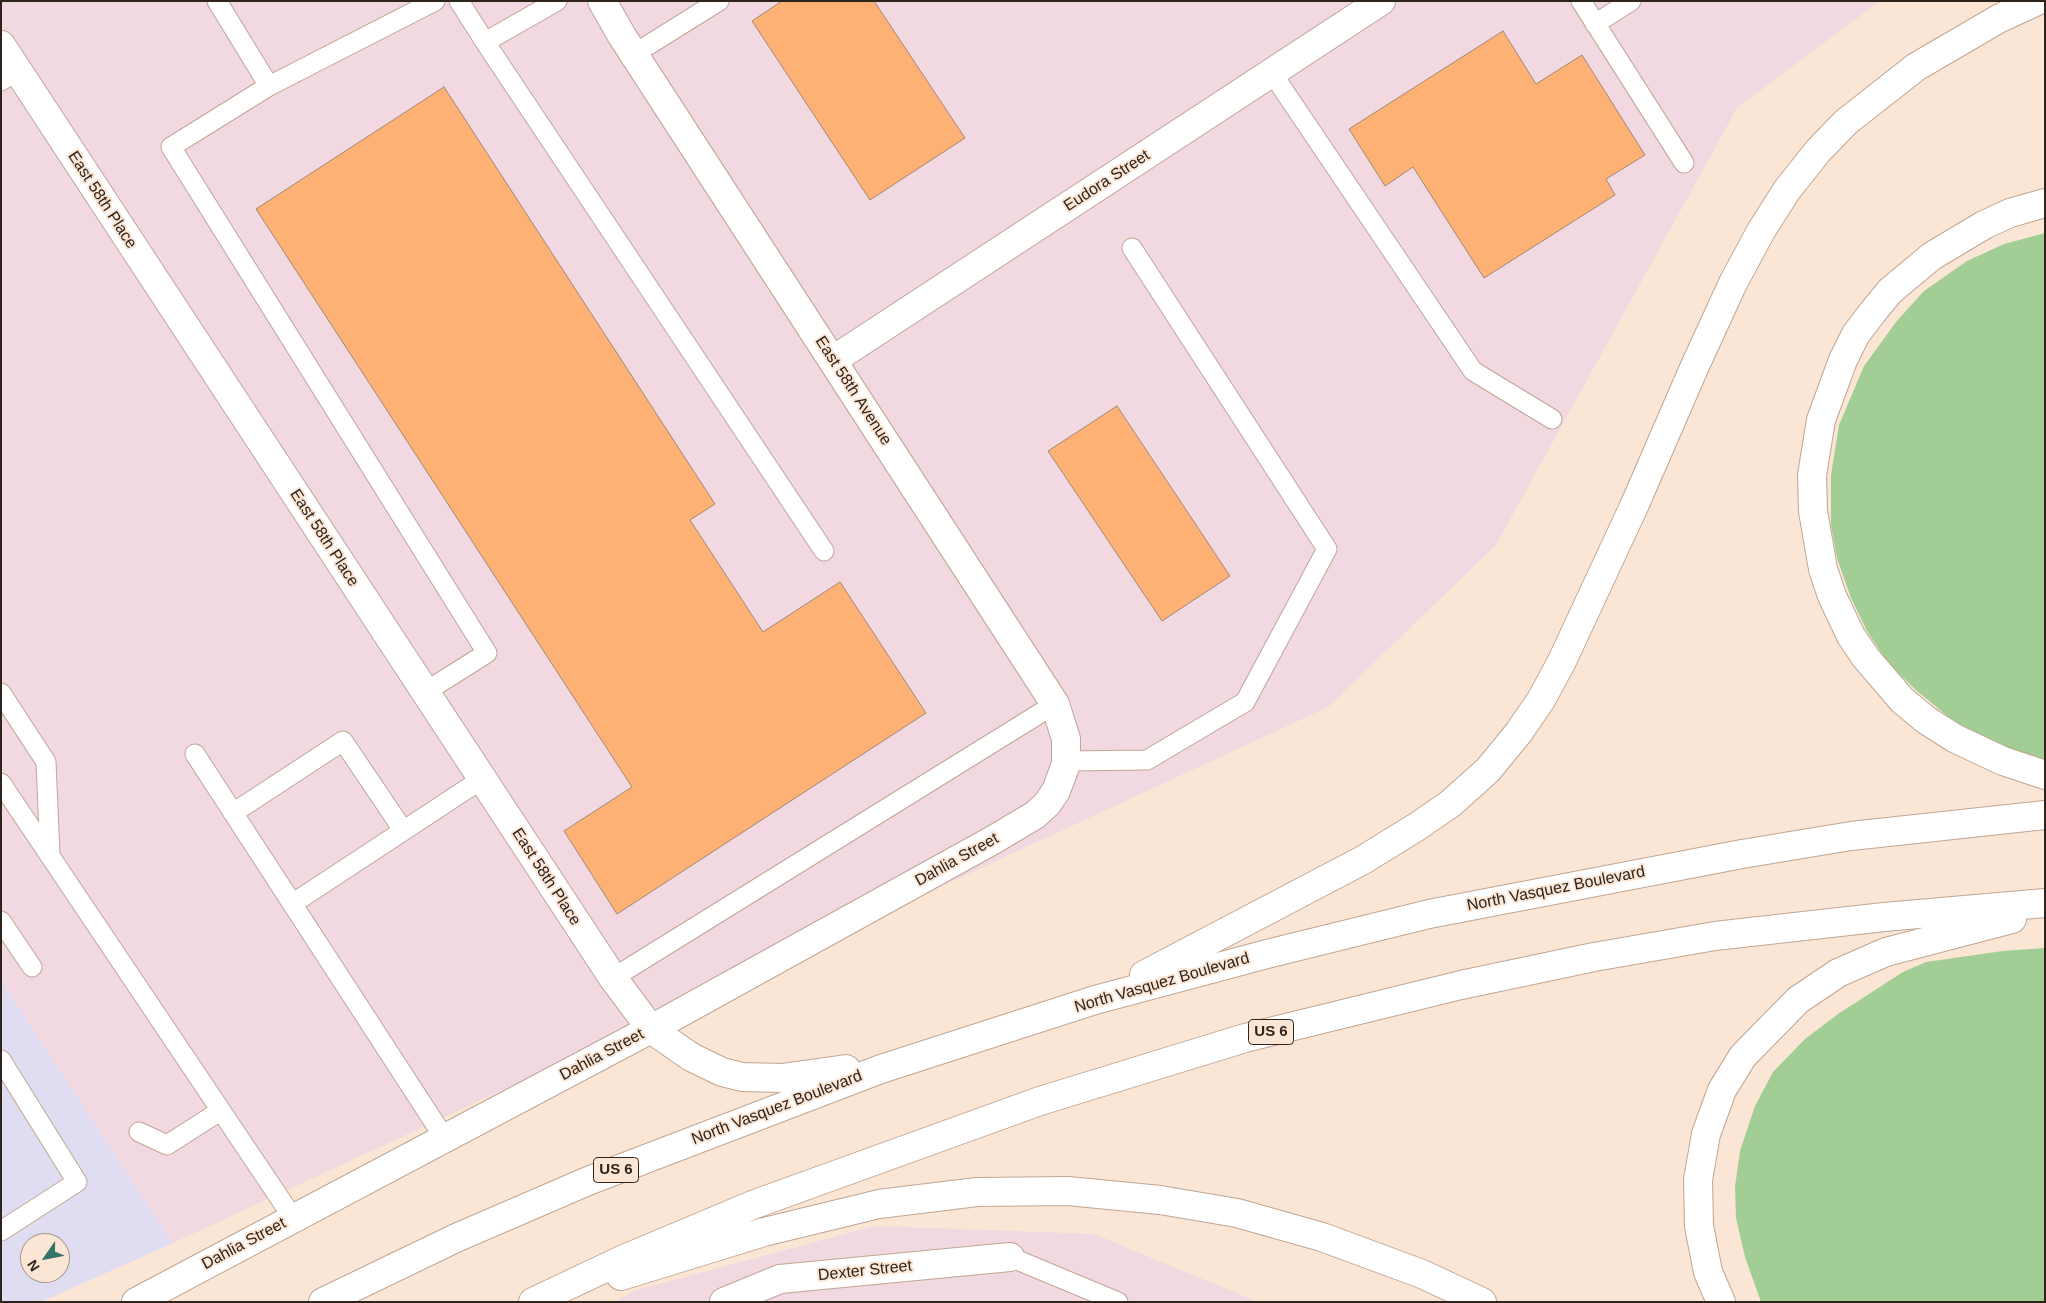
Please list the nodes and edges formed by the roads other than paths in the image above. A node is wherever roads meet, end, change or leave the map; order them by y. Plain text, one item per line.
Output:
1 (217, 1) edge
2 (435, 1) edge
3 (460, 1) edge
4 (557, 1) edge
5 (602, 1) edge
6 (719, 1) edge
7 (1381, 1) edge
8 (1581, 1) edge
9 (1631, 1) edge
10 (2037, 1) edge
11 (1595, 24) junction
12 (485, 42) junction
13 (1, 46) edge
14 (634, 54) junction
15 (1272, 73) junction
16 (9, 75) edge
17 (269, 86) junction
18 (1684, 163) dead end
19 (2045, 204) edge
20 (1132, 248) dead end
21 (833, 360) junction
22 (1552, 419) dead end
23 (824, 551) dead end
24 (425, 692) junction
25 (1, 693) edge
26 (1055, 704) junction
27 (195, 754) dead end
28 (1066, 761) junction
29 (2045, 775) edge
30 (482, 779) junction
31 (1, 783) edge
32 (1056, 791) joint
33 (233, 813) junction
34 (2045, 815) edge
35 (403, 830) junction
36 (50, 856) junction
37 (2045, 903) edge
38 (292, 904) junction
39 (2045, 910) edge
40 (1, 921) edge
41 (32, 967) dead end
42 (613, 978) junction
43 (1095, 1000) junction
44 (651, 1029) junction
45 (916, 1057) junction
46 (1, 1060) edge
47 (220, 1111) junction
48 (139, 1132) dead end
49 (445, 1139) junction
50 (293, 1218) junction
51 (1, 1231) edge
52 (1010, 1257) joint
53 (136, 1302) edge
54 (323, 1302) edge
55 (535, 1302) edge
56 (724, 1302) edge
57 (1118, 1302) edge
58 (1482, 1302) edge
59 (1721, 1302) edge

1 - 17 lane
2 - 17 lane
3 - 12 lane
4 - 12 lane
5 - 14 main road, East 58th Avenue
6 - 14 lane
7 - 15 main road, Eudora Street
8 - 11 lane
9 - 11 lane
10 - 43 main road
11 - 18 lane
12 - 23 lane
13 - 16 main road, East 58th Place
14 - 21 main road, East 58th Avenue
15 - 21 main road, Eudora Street
15 - 22 lane
16 - 24 main road, East 58th Place
17 - 24 lane
19 - 29 main road
20 - 28 lane
21 - 26 main road, East 58th Avenue
24 - 30 main road, East 58th Place
25 - 36 lane
26 - 28 main road, East 58th Avenue
26 - 42 lane
27 - 33 lane
28 - 32 main road, East 58th Avenue
30 - 35 lane
30 - 42 main road, East 58th Place
31 - 36 lane
32 - 44 main road, Dahlia Street
33 - 35 lane
33 - 38 lane
34 - 43 main road, North Vasquez Boulevard / US 6
35 - 38 lane
36 - 47 lane
37 - 55 main road, US 6
38 - 49 lane
39 - 59 main road
40 - 41 lane
42 - 44 main road, East 58th Place
43 - 45 main road, North Vasquez Boulevard / US 6
44 - 45 main road, East 58th Place
44 - 49 main road, Dahlia Street
45 - 54 main road, North Vasquez Boulevard / US 6
46 - 51 lane
47 - 48 lane
47 - 50 lane
49 - 50 main road, Dahlia Street
50 - 53 main road, Dahlia Street
52 - 56 main road, Dexter Street
52 - 57 lane
55 - 58 main road

